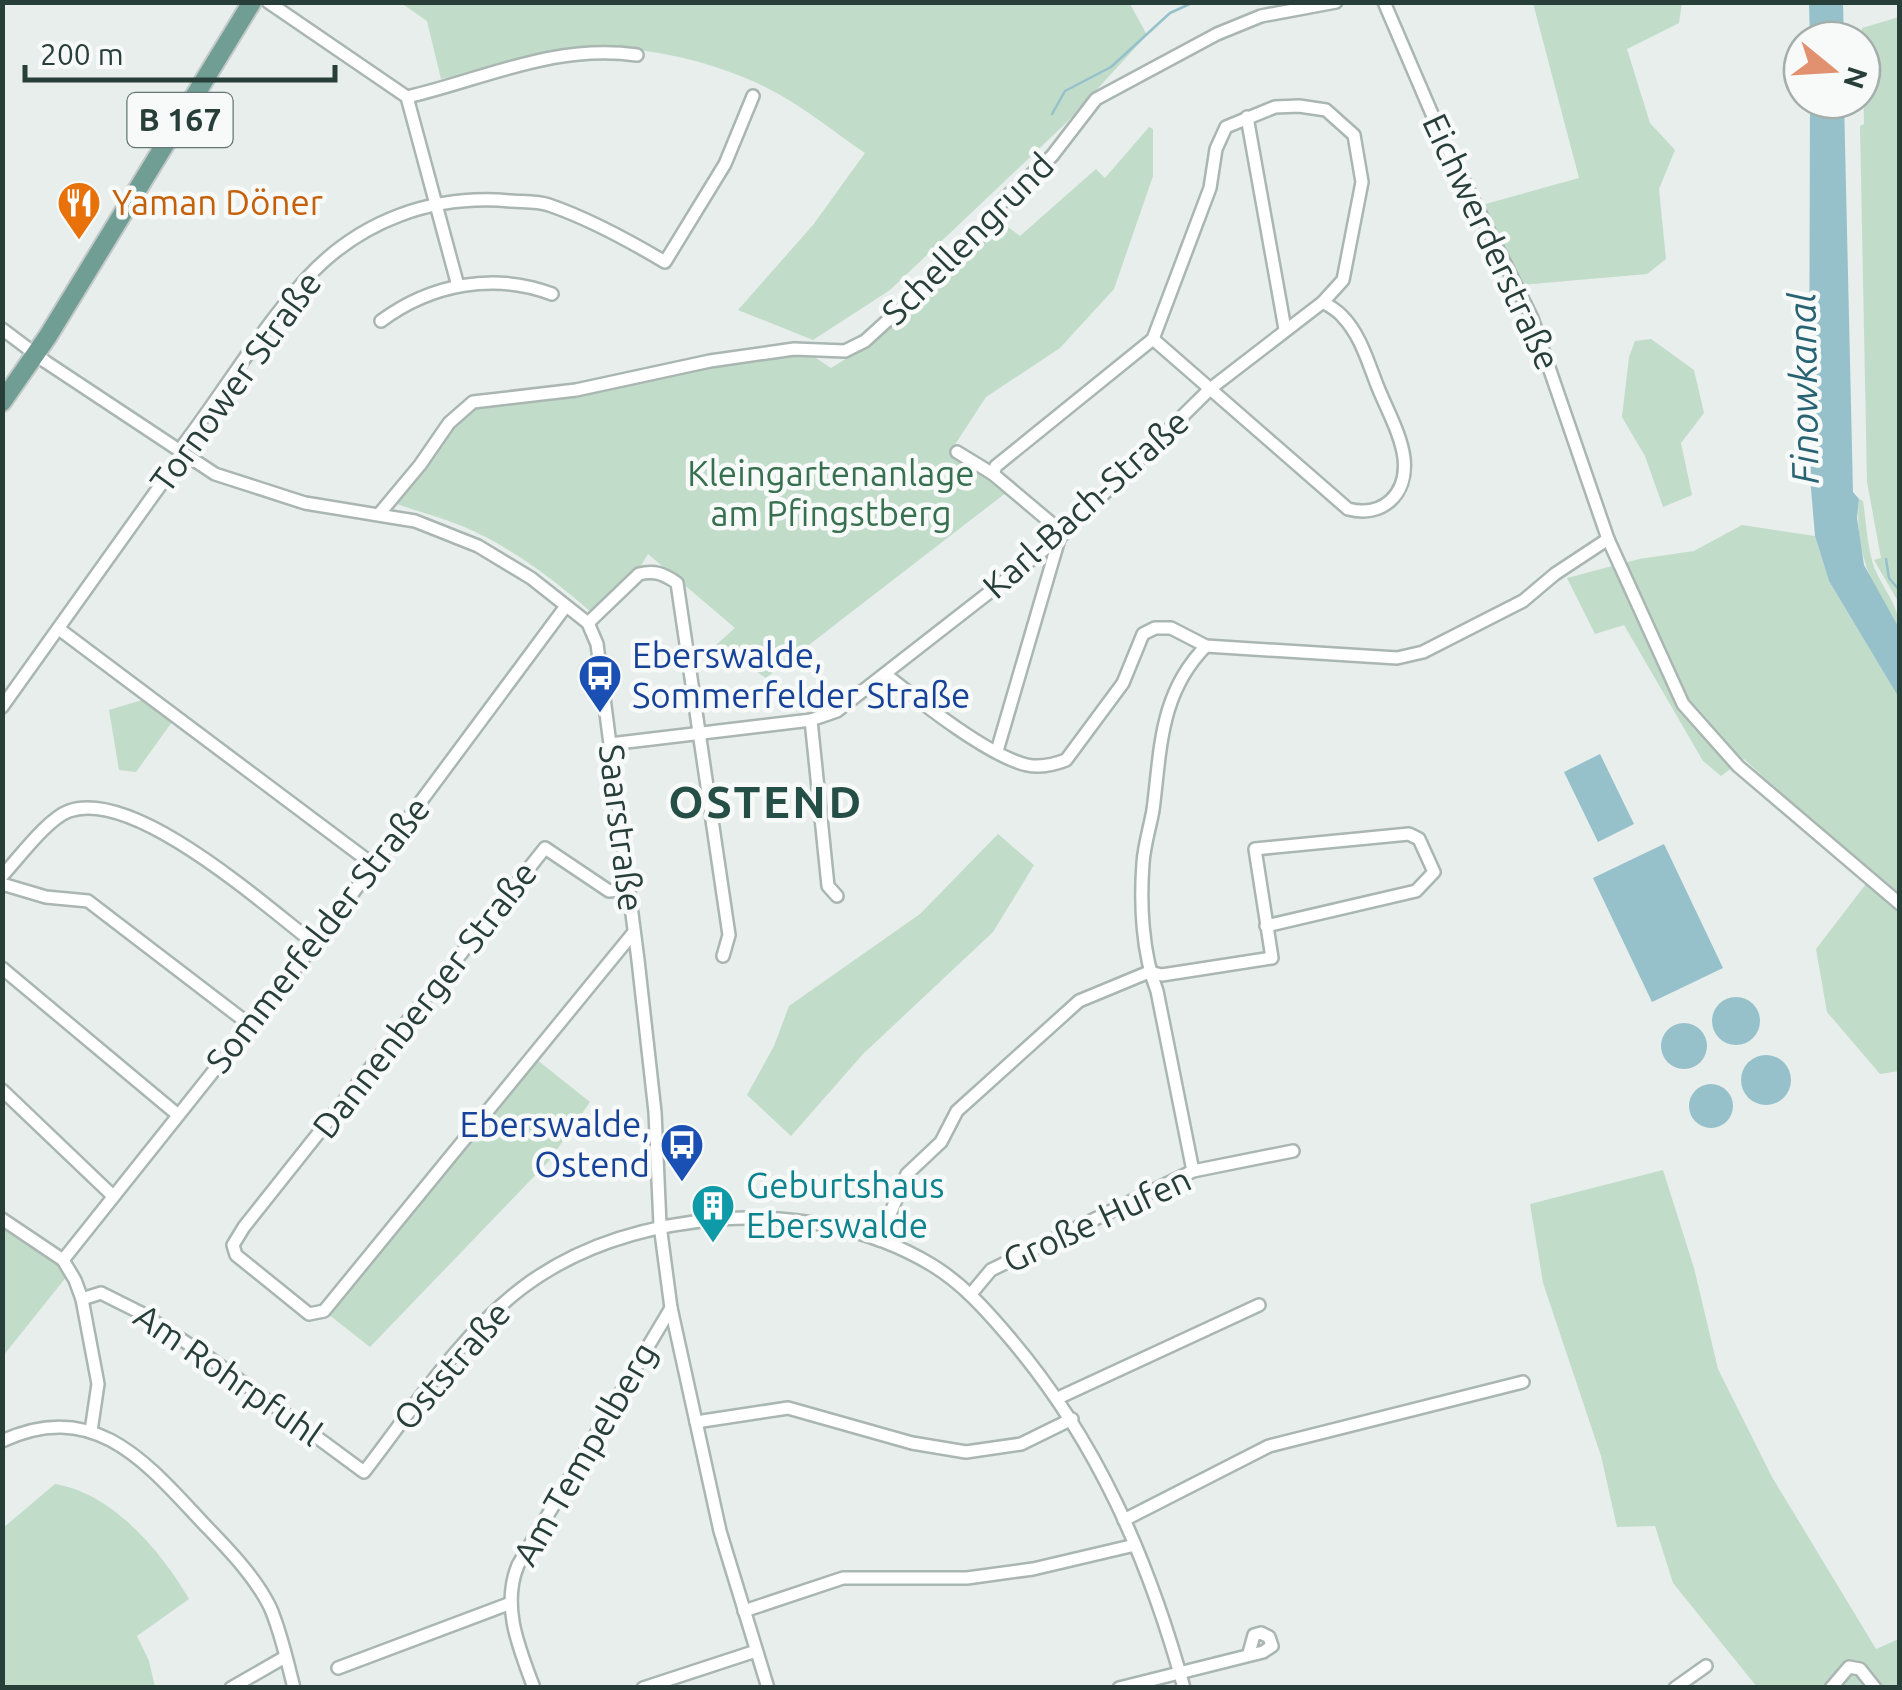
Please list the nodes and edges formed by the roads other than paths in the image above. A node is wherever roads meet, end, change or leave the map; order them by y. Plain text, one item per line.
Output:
1 (252, 2) edge
2 (268, 2) edge
3 (1336, 2) edge
4 (1384, 2) edge
5 (637, 55) dead end
6 (752, 96) dead end
7 (408, 97) junction
8 (1247, 117) junction
9 (436, 203) junction
10 (458, 286) junction
11 (552, 294) dead end
12 (1324, 302) junction
13 (381, 321) dead end
14 (2, 329) edge
15 (1285, 329) junction
16 (1152, 338) junction
17 (36, 354) junction
18 (1210, 389) junction
19 (2, 402) edge
20 (957, 452) dead end
21 (180, 453) junction
22 (993, 474) junction
23 (380, 513) junction
24 (1061, 536) junction
25 (1608, 539) junction
26 (566, 606) junction
27 (588, 624) junction
28 (58, 629) junction
29 (1206, 646) junction
30 (885, 674) junction
31 (2, 707) edge
32 (811, 720) junction
33 (700, 731) junction
34 (610, 744) junction
35 (998, 751) junction
36 (374, 866) junction
37 (2, 880) edge
38 (629, 889) junction
39 (837, 896) dead end
40 (1900, 904) edge
41 (1266, 926) junction
42 (634, 932) junction
43 (315, 944) junction
44 (723, 956) dead end
45 (2, 968) edge
46 (1149, 972) junction
47 (250, 1025) junction
48 (2, 1090) edge
49 (178, 1115) junction
50 (1293, 1151) dead end
51 (1192, 1172) junction
52 (113, 1196) junction
53 (2, 1219) edge
54 (660, 1226) junction
55 (879, 1240) junction
56 (63, 1260) junction
57 (971, 1294) junction
58 (82, 1299) junction
59 (1259, 1305) dead end
60 (671, 1308) junction
61 (1523, 1382) dead end
62 (1058, 1398) junction
63 (1072, 1419) junction
64 (696, 1422) junction
65 (90, 1431) junction
66 (2, 1441) edge
67 (364, 1472) joint
68 (1124, 1520) junction
69 (1135, 1545) junction
70 (511, 1604) junction
71 (744, 1611) junction
72 (756, 1651) junction
73 (1249, 1653) dead end
74 (286, 1656) junction
75 (1706, 1666) dead end
76 (338, 1668) dead end
77 (1180, 1672) junction
78 (231, 1688) edge
79 (294, 1688) edge
80 (534, 1688) edge
81 (644, 1688) edge
82 (768, 1688) edge
83 (1119, 1688) edge
84 (1184, 1688) edge
85 (1675, 1688) edge
86 (1831, 1688) edge
87 (1875, 1688) edge

1 - 17 main road, B 167
2 - 7 street
3 - 23 street, Schellengrund
4 - 25 street, Eichwerderstraße
5 - 7 street
6 - 9 street, Tornower Straße
7 - 9 street
8 - 12 street, Karl-Bach-Straße
8 - 15 street
8 - 16 street
9 - 10 street
9 - 21 street, Tornower Straße
10 - 11 street
10 - 13 street
12 - 15 street, Karl-Bach-Straße
12 - 18 street
14 - 17 street
15 - 18 street, Karl-Bach-Straße
16 - 18 street
16 - 22 street
17 - 19 main road, B 167
17 - 21 street
18 - 24 street, Karl-Bach-Straße
20 - 22 street
21 - 23 street
21 - 28 street, Tornower Straße
22 - 24 street
23 - 26 street
24 - 30 street, Karl-Bach-Straße
24 - 35 street
25 - 29 street
25 - 40 street, Eichwerderstraße
26 - 27 street
26 - 36 street, Sommerfelder Straße
27 - 33 street
27 - 34 street, Saarstraße
28 - 31 street, Tornower Straße
28 - 36 street
29 - 35 street
29 - 46 street
30 - 32 street, Karl-Bach-Straße
30 - 35 street
32 - 33 street, Karl-Bach-Straße
32 - 39 street
33 - 34 street, Karl-Bach-Straße
33 - 44 street
34 - 38 street, Saarstraße
36 - 43 street, Sommerfelder Straße
37 - 43 street
37 - 47 street
38 - 42 street, Saarstraße
38 - 42 street, Dannenberger Straße
41 - 41 street
41 - 46 street
42 - 54 street, Saarstraße
43 - 47 street, Sommerfelder Straße
45 - 49 street
46 - 51 street
46 - 55 street
47 - 49 street, Sommerfelder Straße
48 - 52 street
49 - 52 street, Sommerfelder Straße
50 - 51 street, Große Hufen
51 - 57 street, Große Hufen
52 - 56 street, Sommerfelder Straße
53 - 56 street
54 - 55 street, Oststraße
54 - 60 street, Saarstraße
54 - 67 street, Oststraße
55 - 57 street, Oststraße
56 - 58 street
57 - 62 street, Oststraße
58 - 65 street
58 - 67 street, Am Rohrpfuhl
59 - 62 street
60 - 64 street, Saarstraße
60 - 70 street, Am Tempelberg
61 - 68 street
62 - 63 street, Oststraße
63 - 64 street
63 - 68 street, Oststraße
64 - 71 street, Saarstraße
65 - 66 street
65 - 74 street
68 - 69 street, Oststraße
69 - 71 street
69 - 77 street, Oststraße
70 - 76 street, Am Tempelberg
70 - 80 street, Am Tempelberg
71 - 72 street, Saarstraße
72 - 81 street
72 - 82 street, Saarstraße
73 - 77 street
74 - 78 street
74 - 79 street
75 - 85 street
77 - 83 street
77 - 84 street, Oststraße
86 - 87 street

